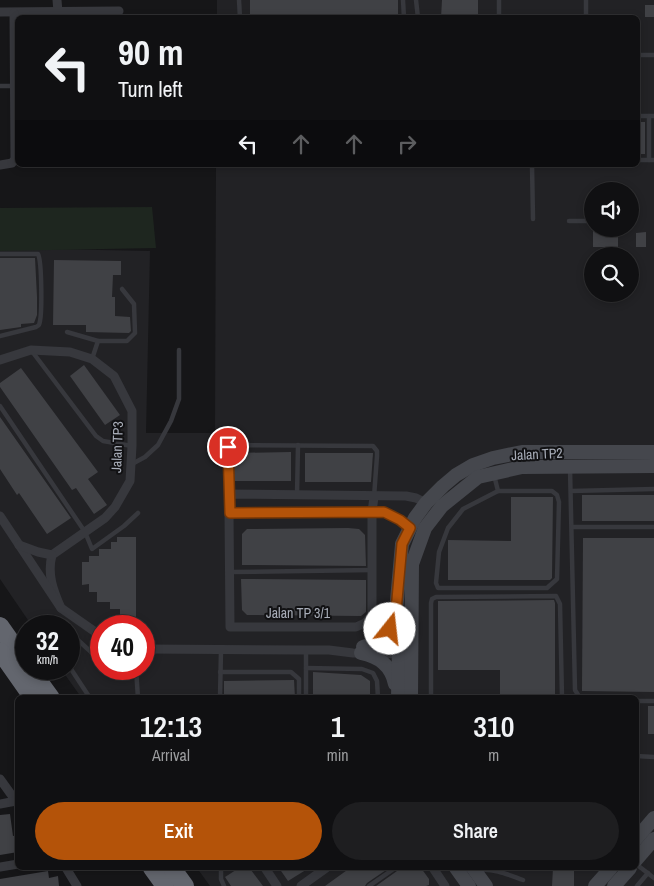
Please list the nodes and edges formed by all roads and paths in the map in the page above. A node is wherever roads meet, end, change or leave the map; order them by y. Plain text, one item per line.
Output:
1 (58, 0) edge
2 (239, 0) edge
3 (404, 0) edge
4 (416, 0) edge
5 (499, 0) edge
6 (586, 0) edge
7 (119, 11) dead end
8 (0, 12) edge
9 (58, 12) junction
10 (14, 13) junction
11 (240, 15) edge
12 (404, 15) edge
13 (418, 15) edge
14 (499, 15) edge
15 (586, 15) edge
16 (640, 55) edge
17 (654, 55) edge
18 (0, 86) edge
19 (15, 86) junction
20 (651, 116) edge
21 (651, 160) edge
22 (0, 165) edge
23 (532, 167) edge
24 (533, 218) dead end
25 (569, 221) dead end
26 (584, 221) edge
27 (0, 254) edge
28 (122, 289) dead end
29 (67, 332) dead end
30 (0, 336) edge
31 (98, 341) junction
32 (31, 350) junction
33 (179, 350) dead end
34 (92, 359) junction
35 (0, 360) edge
36 (0, 406) edge
37 (298, 445) junction
38 (132, 446) junction
39 (654, 452) edge
40 (131, 464) junction
41 (570, 466) junction
42 (654, 466) edge
43 (493, 474) junction
44 (654, 489) edge
45 (498, 491) junction
46 (571, 491) junction
47 (230, 494) junction
48 (297, 495) junction
49 (374, 497) junction
50 (426, 503) junction
51 (372, 512) junction
52 (138, 513) dead end
53 (230, 513) junction
54 (0, 516) edge
55 (572, 527) junction
56 (654, 527) edge
57 (410, 528) junction
58 (85, 532) junction
59 (19, 545) junction
60 (52, 555) junction
61 (372, 570) junction
62 (230, 572) junction
63 (61, 608) junction
64 (396, 611) junction
65 (0, 626) edge
66 (90, 628) edge
67 (80, 642) edge
68 (15, 647) edge
69 (155, 649) edge
70 (221, 650) junction
71 (306, 650) junction
72 (362, 650) junction
73 (405, 650) junction
74 (0, 651) edge
75 (90, 652) edge
76 (306, 668) junction
77 (220, 672) junction
78 (38, 680) edge
79 (78, 680) edge
80 (137, 680) edge
81 (31, 695) edge
82 (49, 695) edge
83 (88, 695) edge
84 (138, 695) edge
85 (220, 695) edge
86 (299, 695) edge
87 (306, 695) edge
88 (378, 695) edge
89 (401, 695) edge
90 (402, 695) edge
91 (431, 695) edge
92 (562, 695) edge
93 (578, 695) edge
94 (639, 701) edge
95 (654, 701) edge
96 (639, 756) edge
97 (654, 757) edge
98 (0, 779) edge
99 (15, 799) edge
100 (15, 802) edge
101 (0, 804) edge
102 (654, 818) edge
103 (639, 835) edge
104 (654, 839) edge
105 (639, 856) edge
106 (15, 864) edge
107 (639, 866) edge
108 (0, 867) edge
109 (67, 870) edge
110 (153, 870) edge
111 (173, 870) edge
112 (221, 870) edge
113 (266, 870) edge
114 (323, 870) edge
115 (392, 870) edge
116 (434, 870) edge
117 (457, 870) edge
118 (475, 870) edge
119 (485, 870) edge
120 (609, 870) edge
121 (628, 870) edge
122 (648, 873) junction
123 (654, 878) edge
124 (523, 880) dead end
125 (442, 885) edge
126 (77, 886) edge
127 (165, 886) edge
128 (185, 886) edge
129 (224, 886) edge
130 (277, 886) edge
131 (301, 886) edge
132 (369, 886) edge
133 (469, 886) edge
134 (486, 886) edge
135 (595, 886) edge
136 (614, 886) edge
137 (637, 886) edge

1 - 9 street
2 - 11 lane
3 - 12 lane
4 - 13 lane
5 - 14 lane
6 - 15 lane
7 - 9 street
8 - 10 street
9 - 10 street
10 - 19 street
16 - 17 lane
18 - 19 lane
19 - 22 street
20 - 21 lane
23 - 24 lane
25 - 26 lane
27 - 30 lane
28 - 31 lane
29 - 31 lane
31 - 34 lane
32 - 34 street, Jalan TP3
32 - 35 street, Jalan TP3
32 - 38 lane
33 - 40 lane
34 - 38 street, Jalan TP3
36 - 58 lane
37 - 47 lane
37 - 48 lane
37 - 49 lane
38 - 40 street, Jalan TP3
39 - 50 street, Jalan TP2
40 - 58 street, Jalan TP3
41 - 42 street, Jalan TP2
41 - 43 street, Jalan TP2
41 - 46 lane
43 - 45 lane
43 - 73 street, Jalan TP2
44 - 46 lane
45 - 45 lane
46 - 55 lane
47 - 48 street
47 - 53 street, Jalan TP 3/1
48 - 49 street
49 - 50 street
49 - 51 street, Jalan TP 3/1
50 - 57 street, Jalan TP2
51 - 53 street
51 - 57 street
51 - 61 street, Jalan TP 3/1
52 - 58 lane
53 - 62 street, Jalan TP 3/1
54 - 59 street
55 - 56 lane
55 - 93 lane
57 - 64 street, Jalan TP2
58 - 60 street, Jalan TP3
59 - 60 street
59 - 63 street
60 - 63 street
61 - 62 lane
61 - 62 street, Jalan TP 3/1
63 - 66 street
64 - 72 street
64 - 73 street, Jalan TP2
65 - 68 highway
67 - 75 lane
69 - 70 street
70 - 71 street
70 - 77 lane
71 - 72 street
71 - 76 lane
72 - 73 street
72 - 89 street
73 - 90 street, Jalan TP2
74 - 81 highway
76 - 87 lane
76 - 88 lane
77 - 85 lane
77 - 86 lane
78 - 82 highway
79 - 83 lane
80 - 84 lane
91 - 92 lane
94 - 95 lane
96 - 97 lane
98 - 99 street
100 - 101 street
102 - 103 street
104 - 105 street
106 - 108 street
107 - 122 lane
109 - 126 street
110 - 127 highway
111 - 128 highway
112 - 129 lane
113 - 130 street
114 - 131 street
115 - 132 lane
116 - 125 street
117 - 133 street
118 - 134 street
119 - 124 lane
120 - 135 street
121 - 136 street
122 - 123 lane
122 - 137 lane

